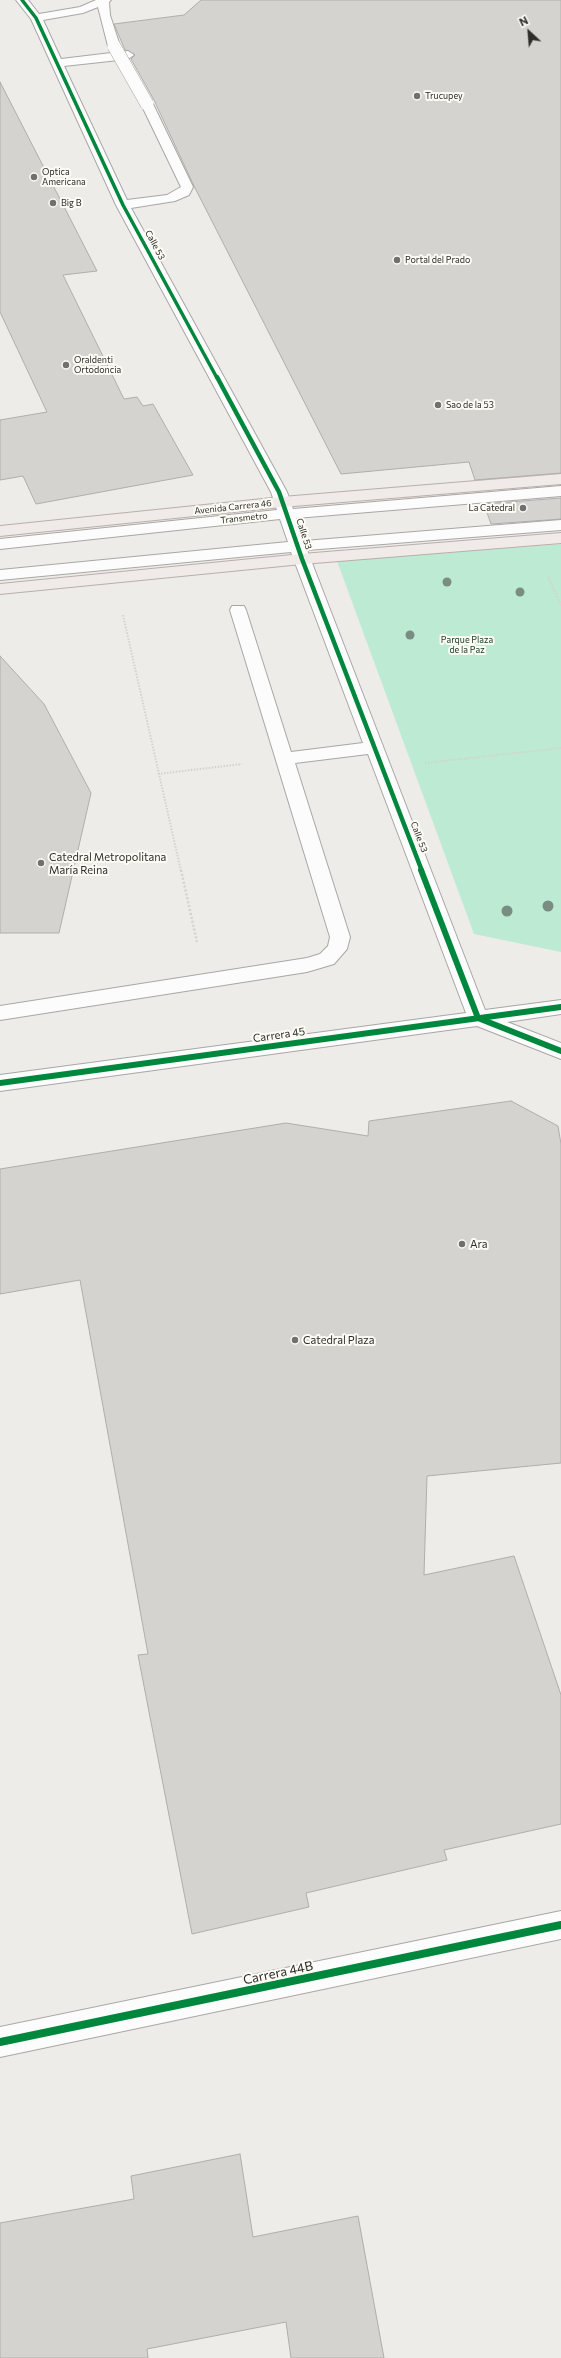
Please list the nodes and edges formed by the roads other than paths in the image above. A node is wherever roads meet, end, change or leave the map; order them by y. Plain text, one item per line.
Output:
1 (22, 0) edge
2 (104, 1) edge
3 (36, 18) junction
4 (128, 55) dead end
5 (133, 67) dead end
6 (59, 69) junction
7 (116, 69) dead end
8 (78, 73) dead end
9 (123, 205) junction
10 (561, 479) edge
11 (561, 491) edge
12 (285, 508) junction
13 (561, 525) edge
14 (0, 531) edge
15 (561, 538) edge
16 (0, 544) edge
17 (300, 552) junction
18 (0, 575) edge
19 (0, 589) edge
20 (238, 610) dead end
21 (375, 747) junction
22 (286, 758) junction
23 (561, 1007) edge
24 (0, 1013) edge
25 (478, 1018) junction
26 (561, 1051) edge
27 (0, 1083) edge
28 (561, 1925) edge
29 (0, 2042) edge

1 - 3 street, Calle 53
2 - 3 street
2 - 9 street, bridge
3 - 6 street, Calle 53
4 - 6 street
5 - 7 street
6 - 8 street
6 - 9 street, Calle 53
9 - 12 street, Calle 53
10 - 12 main road, Avenida Carrera 46
11 - 12 street, Transmetro
12 - 14 main road, Avenida Carrera 46
12 - 16 street, Transmetro
12 - 17 street, Calle 53
13 - 17 street
15 - 17 main road
17 - 18 street
17 - 19 main road
17 - 21 street, Calle 53
20 - 22 street
21 - 22 street
21 - 25 street, Calle 53
22 - 24 street
23 - 25 street, Carrera 45
25 - 26 street
25 - 27 street, Carrera 45
28 - 29 street, Carrera 44B

